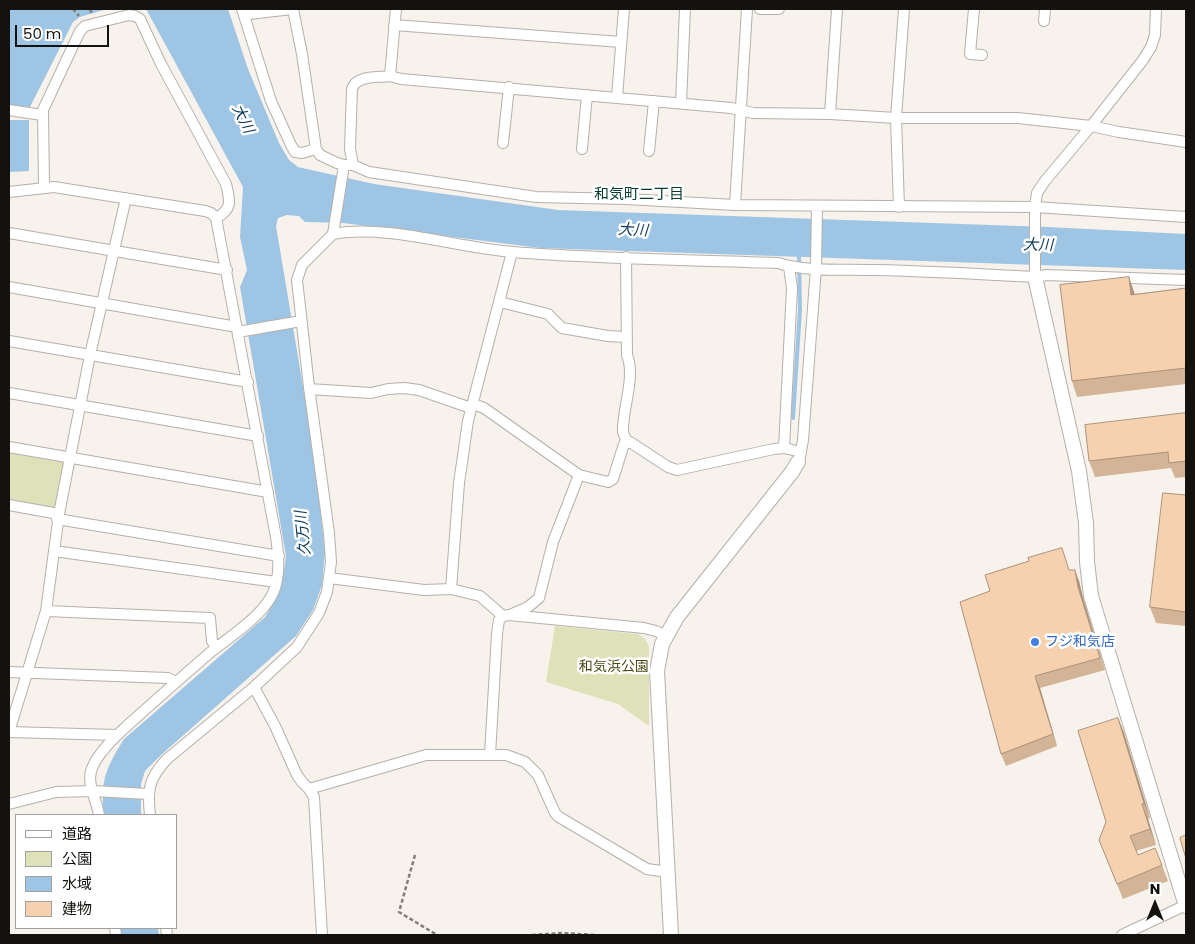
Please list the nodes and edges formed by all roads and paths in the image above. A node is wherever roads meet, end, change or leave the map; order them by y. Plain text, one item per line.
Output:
1 (73, 9) edge
2 (90, 9) edge
3 (292, 9) edge
4 (396, 9) edge
5 (624, 9) edge
6 (685, 9) edge
7 (747, 9) edge
8 (760, 9) edge
9 (779, 9) edge
10 (837, 9) edge
11 (904, 9) edge
12 (974, 9) edge
13 (1045, 9) edge
14 (1156, 9) edge
15 (246, 11) edge
16 (92, 14) dead end
17 (80, 18) dead end
18 (1044, 21) dead end
19 (394, 25) junction
20 (621, 42) junction
21 (982, 55) dead end
22 (390, 76) junction
23 (509, 87) junction
24 (587, 94) junction
25 (617, 97) junction
26 (654, 101) junction
27 (681, 103) junction
28 (9, 110) edge
29 (742, 110) junction
30 (830, 114) junction
31 (42, 115) junction
32 (896, 118) junction
33 (1092, 126) junction
34 (503, 142) dead end
35 (1186, 142) edge
36 (582, 149) dead end
37 (316, 150) junction
38 (649, 151) dead end
39 (346, 167) junction
40 (44, 188) junction
41 (9, 192) edge
42 (126, 198) junction
43 (735, 205) junction
44 (899, 207) junction
45 (817, 208) junction
46 (1035, 211) junction
47 (1186, 216) edge
48 (216, 218) junction
49 (334, 231) junction
50 (9, 232) edge
51 (113, 251) junction
52 (512, 252) junction
53 (626, 257) junction
54 (791, 267) junction
55 (814, 267) junction
56 (227, 270) junction
57 (1035, 274) junction
58 (1186, 280) edge
59 (9, 287) edge
60 (500, 302) junction
61 (102, 303) junction
62 (298, 322) junction
63 (240, 330) junction
64 (626, 336) junction
65 (9, 341) edge
66 (90, 355) junction
67 (248, 382) junction
68 (309, 389) junction
69 (9, 393) edge
70 (80, 406) junction
71 (472, 406) junction
72 (258, 436) junction
73 (627, 443) junction
74 (9, 447) edge
75 (784, 448) junction
76 (800, 457) junction
77 (70, 458) junction
78 (579, 475) junction
79 (268, 492) junction
80 (9, 505) edge
81 (58, 517) junction
82 (54, 550) junction
83 (279, 556) junction
84 (329, 578) junction
85 (276, 582) junction
86 (451, 589) junction
87 (539, 598) junction
88 (46, 611) junction
89 (506, 616) junction
90 (546, 619) junction
91 (666, 636) junction
92 (216, 648) junction
93 (9, 672) edge
94 (26, 673) junction
95 (176, 682) junction
96 (254, 687) junction
97 (9, 732) edge
98 (117, 735) junction
99 (490, 755) junction
100 (309, 788) junction
101 (97, 791) junction
102 (145, 794) junction
103 (9, 804) edge
104 (99, 814) edge
105 (150, 814) edge
106 (414, 855) dead end
107 (668, 872) junction
108 (1186, 906) edge
109 (322, 935) edge
110 (437, 935) edge
111 (532, 935) edge
112 (595, 935) edge
113 (671, 935) edge
114 (1122, 935) edge

1 - 17 path
2 - 16 path
3 - 15 street
3 - 37 street
4 - 19 street
5 - 20 street
6 - 27 street
7 - 29 street
8 - 9 street
10 - 30 street
11 - 32 street
12 - 21 street
13 - 18 street
14 - 33 street
15 - 37 street
19 - 20 street
19 - 22 street
20 - 25 street
22 - 23 street
22 - 39 street
23 - 24 street
23 - 34 street
24 - 25 street
24 - 36 street
25 - 26 street
26 - 27 street
26 - 38 street
27 - 29 street
28 - 31 street
29 - 30 street
29 - 43 street
30 - 32 street
31 - 40 street
31 - 48 street
32 - 33 street
32 - 44 street
33 - 35 street
33 - 46 street
37 - 39 street
39 - 43 street
39 - 49 street
40 - 41 street
40 - 42 street
42 - 48 street
42 - 51 street
43 - 45 street
44 - 45 street
44 - 46 street
45 - 55 street
46 - 47 street
46 - 57 street
48 - 56 street
49 - 52 street
49 - 62 street
50 - 51 street
51 - 56 street
51 - 61 street
52 - 53 street
52 - 60 street
53 - 54 street
53 - 64 street
54 - 55 street
54 - 75 street
55 - 57 street
55 - 76 street
56 - 63 street
57 - 58 street
57 - 108 street
59 - 61 street
60 - 64 street
60 - 71 street
61 - 63 street
61 - 66 street
62 - 63 street
62 - 68 street
63 - 67 street
64 - 73 street
65 - 66 street
66 - 67 street
66 - 70 street
67 - 72 street
68 - 71 street
68 - 84 street
69 - 70 street
70 - 72 street
70 - 77 street
71 - 78 street
71 - 86 street
72 - 79 street
73 - 75 street
73 - 78 street
74 - 77 street
75 - 76 street
76 - 91 street
77 - 79 street
77 - 81 street
78 - 87 street
79 - 83 street
80 - 81 street
81 - 82 street
81 - 83 street
82 - 85 street
82 - 88 street
83 - 85 street
84 - 86 street
84 - 96 street
85 - 92 street
86 - 89 street
87 - 89 street
87 - 90 street
88 - 92 street
88 - 94 street
89 - 90 street
89 - 99 street
90 - 91 street
91 - 107 street
92 - 95 street
93 - 94 street
94 - 95 street
94 - 97 street
95 - 98 street
96 - 100 street
96 - 102 street
97 - 98 street
98 - 101 street
99 - 100 street
99 - 107 street
100 - 109 street
101 - 102 street
101 - 103 street
101 - 104 street
102 - 105 street
106 - 110 path
107 - 113 street
108 - 114 street
111 - 112 path

